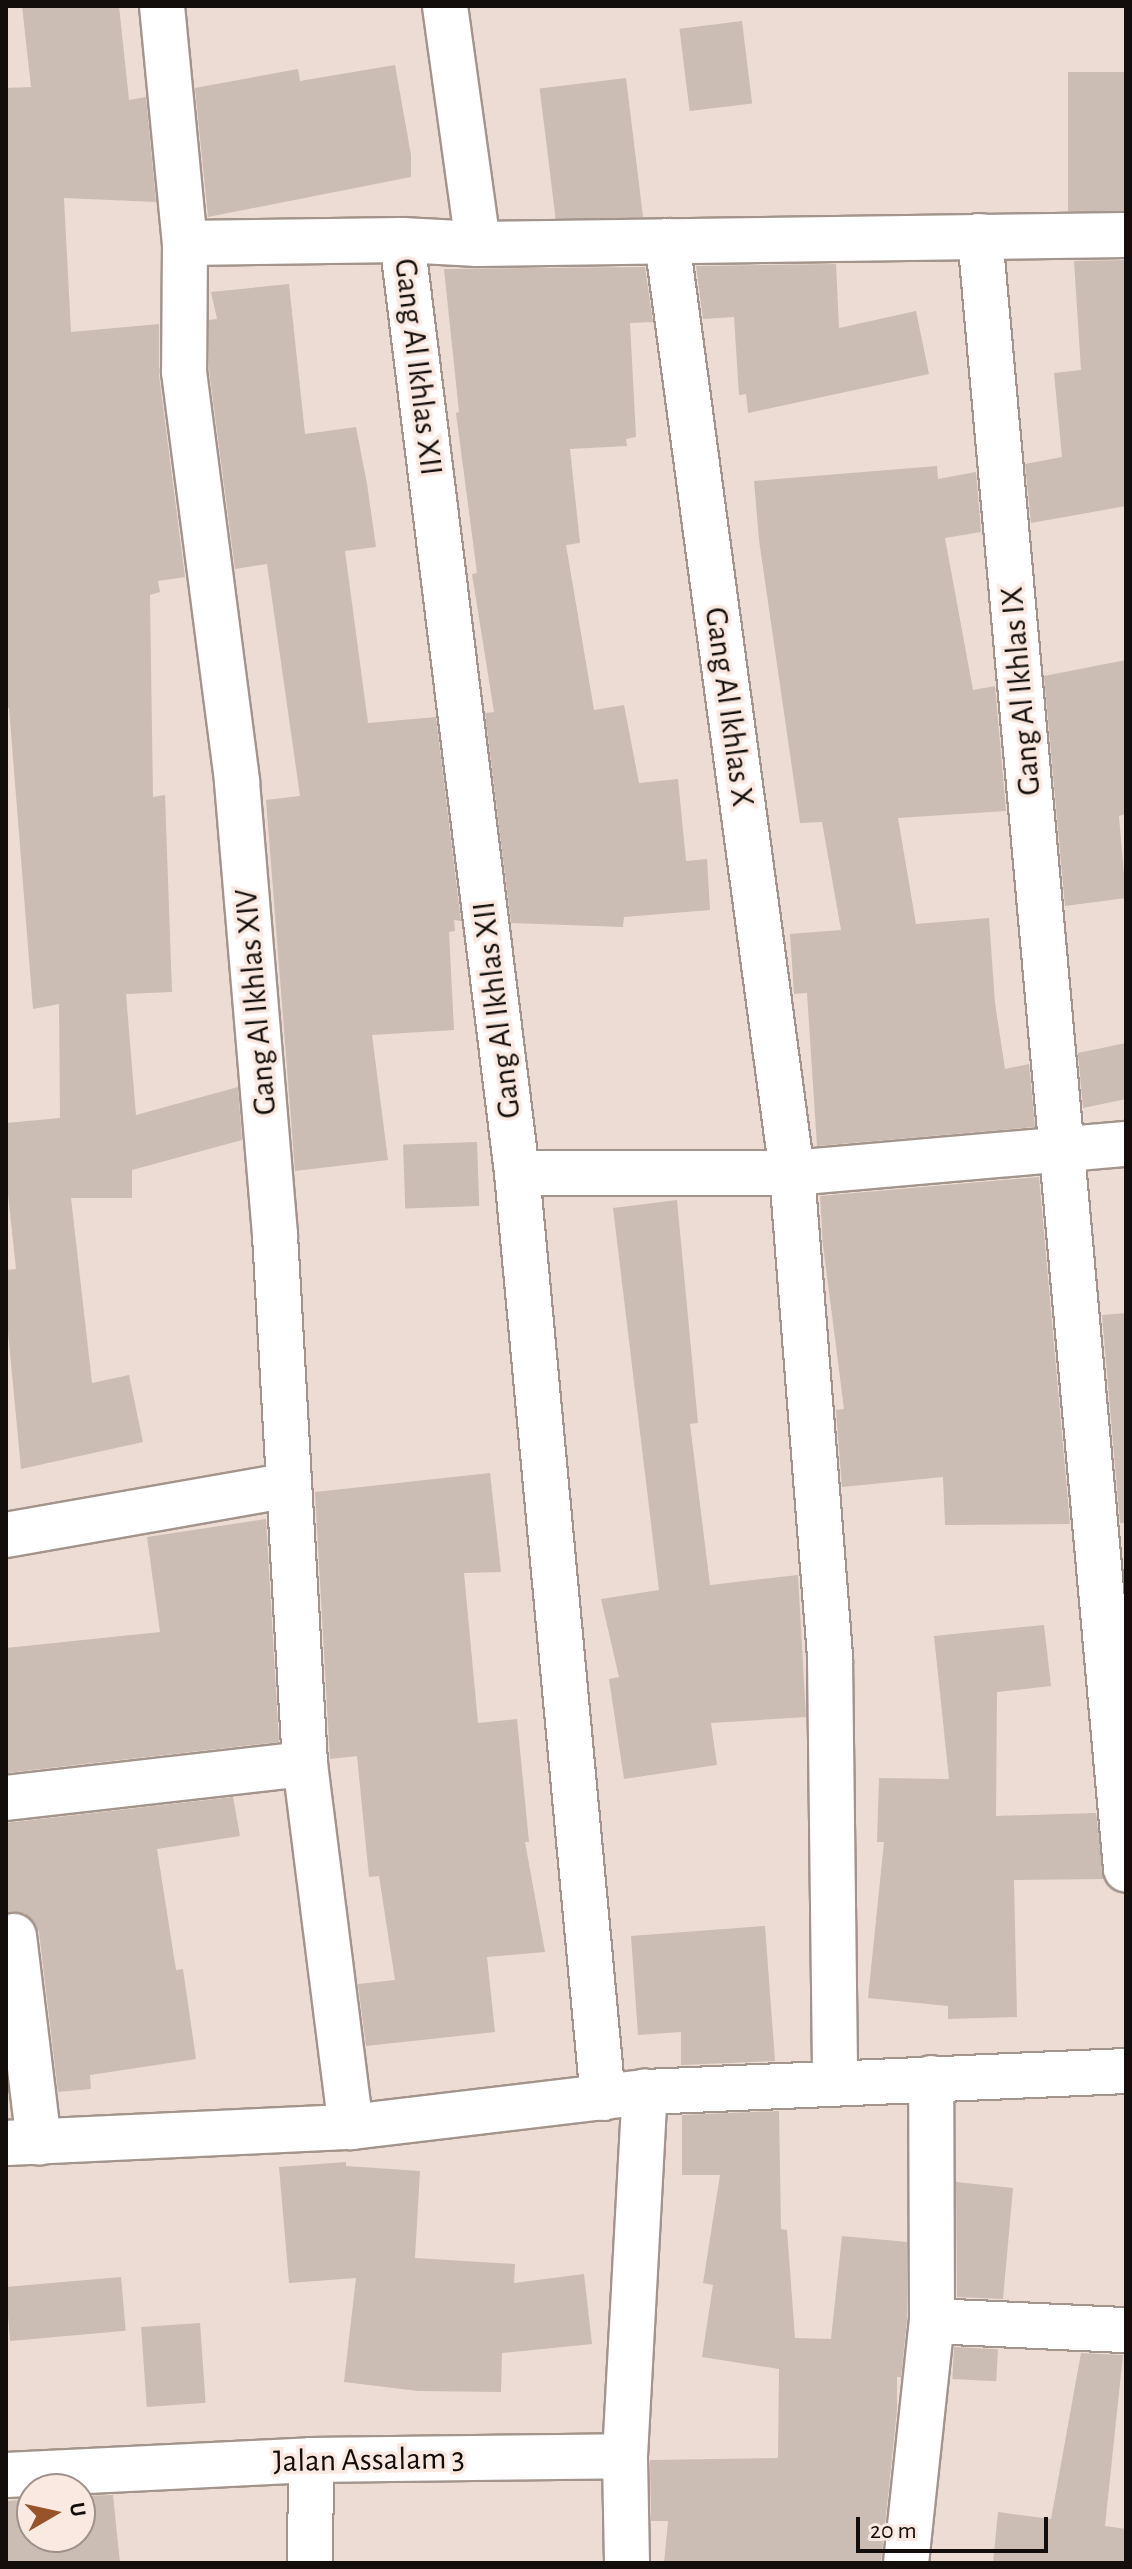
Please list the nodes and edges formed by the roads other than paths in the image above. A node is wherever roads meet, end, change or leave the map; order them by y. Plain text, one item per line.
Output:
1 (162, 6) edge
2 (445, 6) edge
3 (1126, 235) edge
4 (980, 236) junction
5 (402, 240) junction
6 (667, 241) junction
7 (185, 243) junction
8 (478, 244) junction
9 (1126, 1144) edge
10 (1063, 1147) junction
11 (517, 1173) junction
12 (792, 1173) junction
13 (289, 1485) junction
14 (6, 1535) edge
15 (305, 1764) junction
16 (6, 1798) edge
17 (1126, 1869) edge
18 (14, 1936) dead end
19 (1126, 2071) edge
20 (931, 2078) junction
21 (835, 2083) junction
22 (624, 2095) junction
23 (351, 2127) junction
24 (22, 2143) edge
25 (932, 2321) junction
26 (1126, 2330) edge
27 (625, 2456) junction
28 (311, 2460) junction
29 (6, 2475) edge
30 (310, 2563) edge
31 (627, 2563) edge
32 (906, 2563) edge

1 - 7 street, Gang Al Ikhlas XIV
2 - 8 street
3 - 4 street
4 - 6 street
4 - 10 street, Gang Al Ikhlas IX
5 - 7 street
5 - 8 street
5 - 11 street, Gang Al Ikhlas XII
6 - 8 street
6 - 12 street, Gang Al Ikhlas X
7 - 13 street, Gang Al Ikhlas XIV
9 - 10 street
10 - 12 street
10 - 17 street, Gang Al Ikhlas IX
11 - 12 street
11 - 22 street, Gang Al Ikhlas XII
12 - 21 street, Gang Al Ikhlas X
13 - 14 street
13 - 15 street, Gang Al Ikhlas XIV
15 - 16 street
15 - 23 street, Gang Al Ikhlas XIV
18 - 24 street
19 - 20 street
20 - 21 street
20 - 25 street
21 - 22 street
22 - 23 street
22 - 27 street, Gang Al Ikhlas XII
23 - 24 street
25 - 26 street
25 - 32 street
27 - 28 street, Jalan Assalam 3
27 - 31 street
28 - 29 street, Jalan Assalam 3
28 - 30 street

